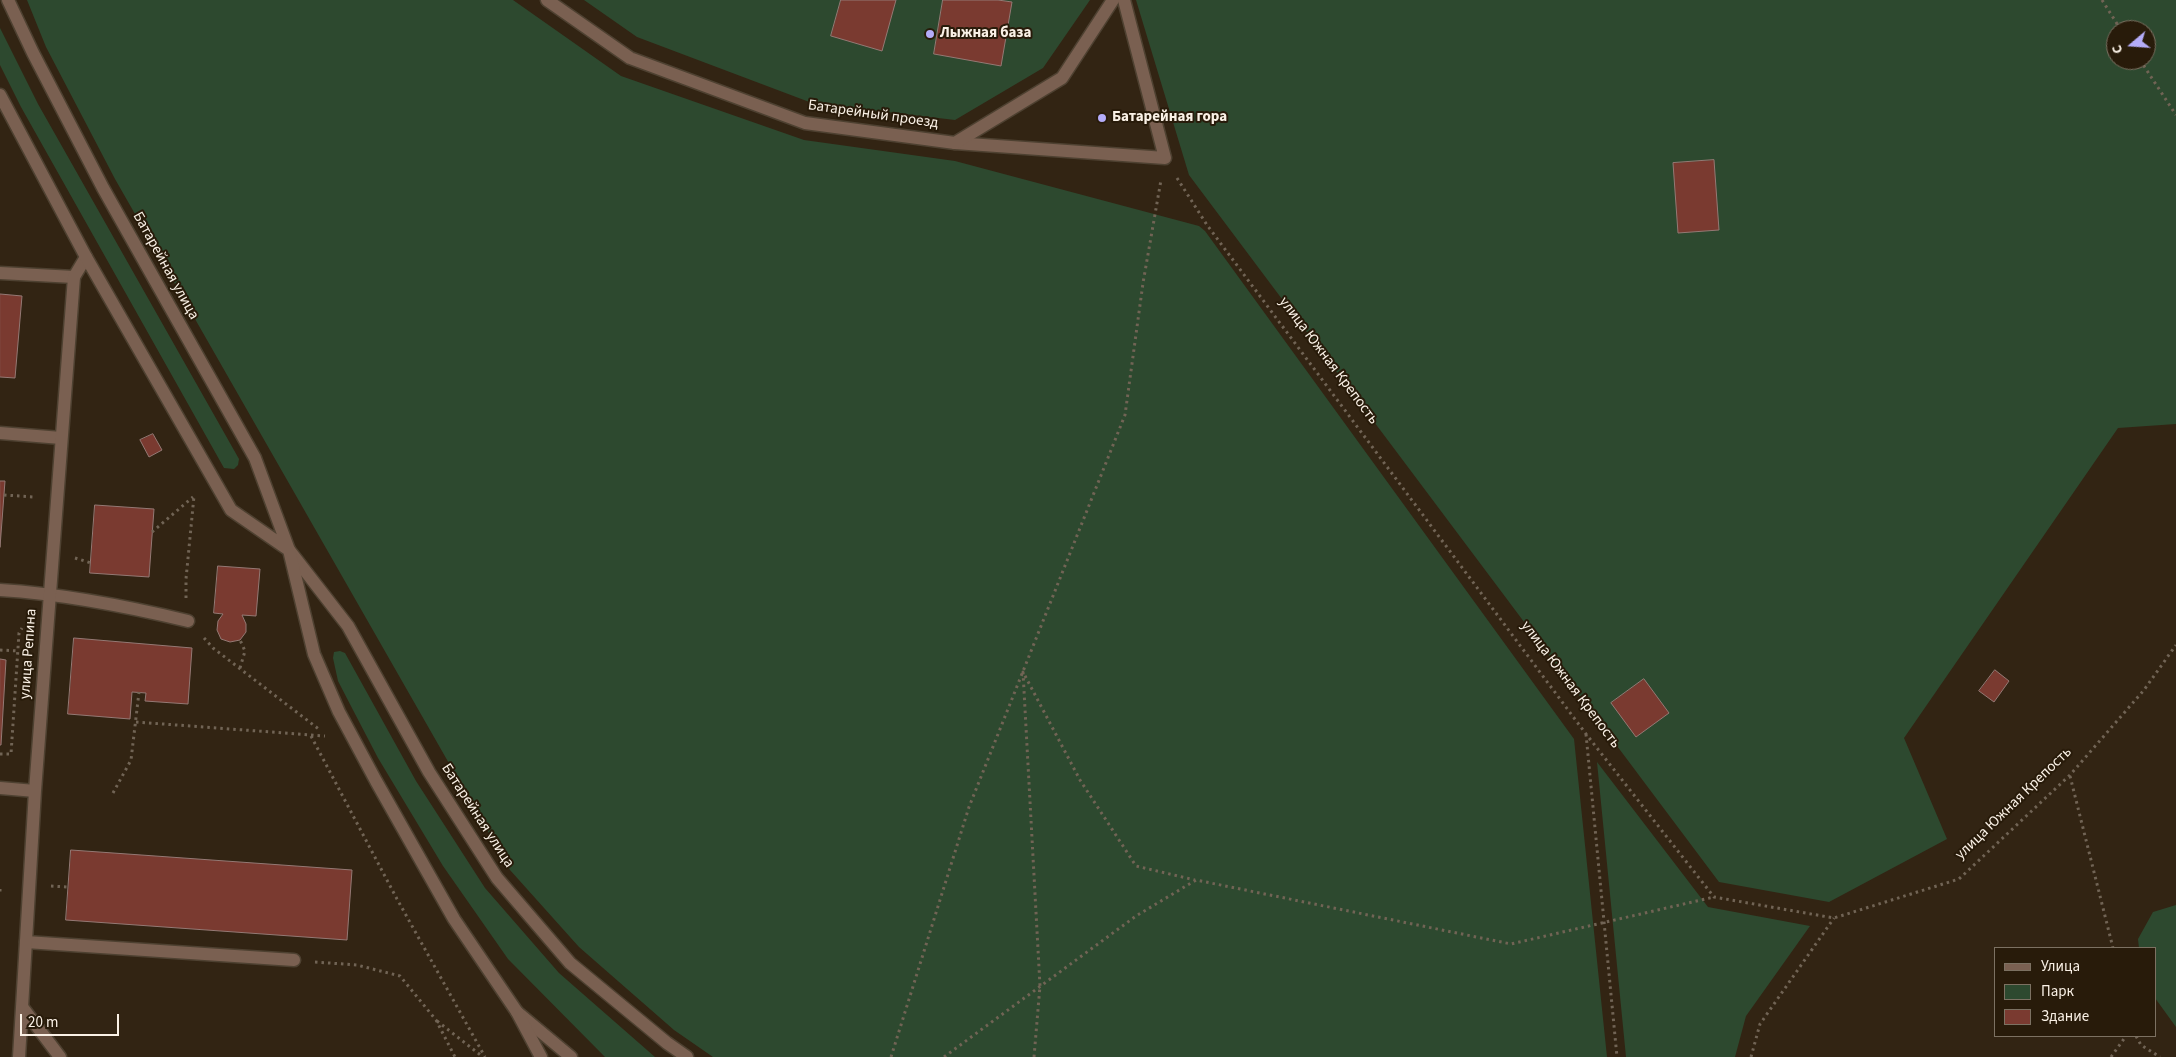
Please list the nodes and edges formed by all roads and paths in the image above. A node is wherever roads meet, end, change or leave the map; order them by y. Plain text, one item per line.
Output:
1 (8, 0) edge
2 (547, 0) edge
3 (1113, 0) edge
4 (1124, 0) edge
5 (2102, 0) edge
6 (2115, 20) edge
7 (2147, 70) edge
8 (0, 95) edge
9 (2176, 115) edge
10 (955, 143) junction
11 (1165, 158) junction
12 (86, 257) junction
13 (0, 273) edge
14 (74, 277) junction
15 (0, 433) edge
16 (61, 438) junction
17 (4, 495) dead end
18 (42, 497) dead end
19 (152, 532) dead end
20 (289, 550) junction
21 (0, 590) edge
22 (49, 594) junction
23 (188, 621) junction
24 (240, 640) dead end
25 (2176, 645) edge
26 (0, 650) edge
27 (240, 668) junction
28 (1022, 672) junction
29 (139, 692) dead end
30 (136, 722) junction
31 (1586, 734) junction
32 (311, 735) junction
33 (0, 754) edge
34 (2070, 775) junction
35 (0, 788) edge
36 (35, 791) junction
37 (113, 793) dead end
38 (1196, 880) junction
39 (0, 889) edge
40 (0, 894) edge
41 (1714, 897) junction
42 (1834, 918) junction
43 (1604, 922) junction
44 (26, 942) junction
45 (2112, 947) edge
46 (294, 960) joint
47 (1040, 986) junction
48 (23, 1008) junction
49 (517, 1012) junction
50 (436, 1020) junction
51 (2125, 1037) edge
52 (2137, 1037) edge
53 (19, 1057) edge
54 (60, 1057) edge
55 (455, 1057) edge
56 (484, 1057) edge
57 (541, 1057) edge
58 (571, 1057) edge
59 (687, 1057) edge
60 (891, 1057) edge
61 (944, 1057) edge
62 (1034, 1057) edge
63 (1617, 1057) edge
64 (1751, 1057) edge
65 (2111, 1057) edge
66 (2160, 1057) edge

1 - 20 street, Батарейная улица
2 - 10 street, Батарейный проезд
3 - 10 street
4 - 11 street
5 - 6 path
7 - 9 path
8 - 12 street, Батарейная улица
10 - 11 street, Батарейный проезд
11 - 28 path
11 - 31 path, улица Южная Крепость
12 - 14 street, улица Репина
12 - 20 street, Батарейная улица
13 - 14 street
14 - 16 street, улица Репина
15 - 16 street
16 - 22 street, улица Репина
17 - 18 path
19 - 23 path
20 - 49 street, Батарейная улица
20 - 59 street, Батарейная улица
21 - 22 street
22 - 23 street
22 - 36 street, улица Репина
23 - 27 path
24 - 27 path
25 - 34 path, улица Южная Крепость
26 - 33 path
27 - 32 path
28 - 38 path
28 - 47 path
28 - 60 path
29 - 30 path
30 - 32 path
30 - 37 path
31 - 41 path, улица Южная Крепость
31 - 43 path
32 - 56 path
34 - 42 path, улица Южная Крепость
34 - 45 path
35 - 36 street
36 - 44 street, улица Репина
38 - 43 path
38 - 47 path
39 - 40 path
41 - 42 path, улица Южная Крепость
41 - 43 path
42 - 64 path
43 - 63 path
44 - 46 street
44 - 48 street, улица Репина
46 - 50 path
47 - 61 path
47 - 62 path
48 - 53 street, улица Репина
48 - 54 street
49 - 57 street
49 - 58 street, Батарейная улица
50 - 55 path
50 - 56 path
51 - 65 path
52 - 66 path

